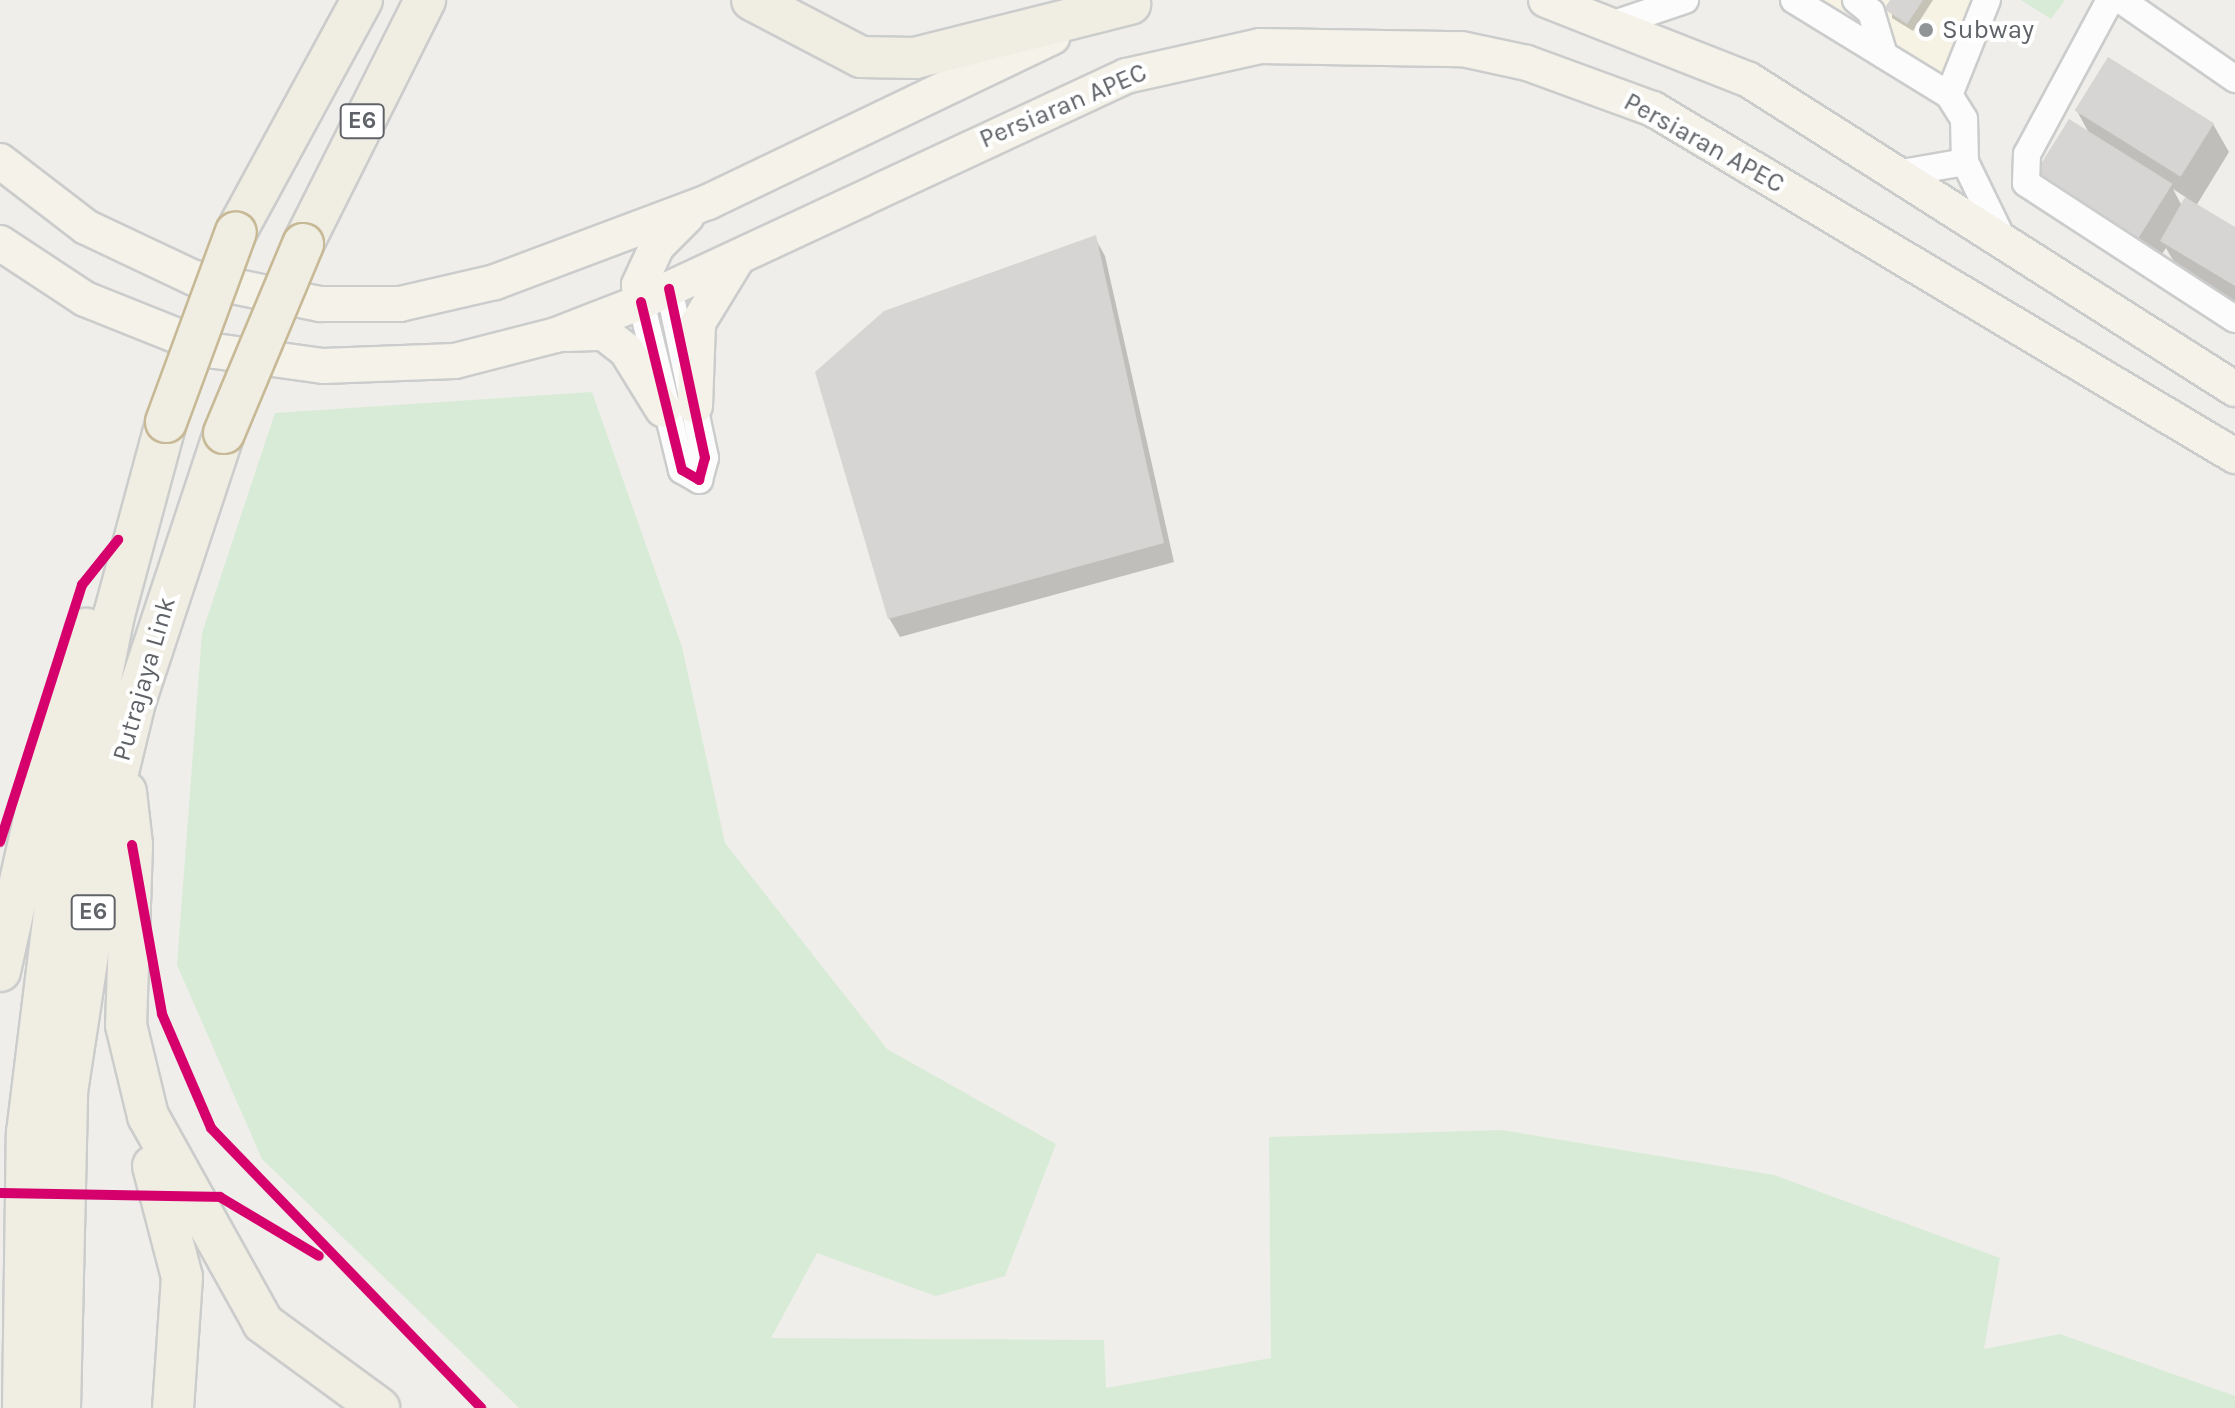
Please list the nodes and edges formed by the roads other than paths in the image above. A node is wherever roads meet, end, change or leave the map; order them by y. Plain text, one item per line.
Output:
1 (362, 0) edge
2 (425, 0) edge
3 (752, 0) edge
4 (1546, 0) edge
5 (1685, 0) edge
6 (1794, 0) edge
7 (1856, 0) edge
8 (1987, 0) edge
9 (2110, 0) edge
10 (2121, 0) edge
11 (1138, 2) edge
12 (1614, 24) junction
13 (1884, 55) junction
14 (2235, 79) edge
15 (1949, 95) junction
16 (0, 161) edge
17 (1965, 162) junction
18 (1902, 173) junction
19 (708, 202) junction
20 (2001, 236) junction
21 (0, 243) edge
22 (740, 256) junction
23 (563, 258) junction
24 (652, 286) junction
25 (2235, 319) edge
26 (556, 335) junction
27 (2235, 389) edge
28 (679, 408) junction
29 (164, 429) junction
30 (2235, 456) edge
31 (122, 755) junction
32 (132, 845) junction
33 (23, 863) junction
34 (0, 931) edge
35 (0, 971) edge
36 (23, 1408) edge
37 (60, 1408) edge
38 (173, 1408) edge
39 (379, 1408) edge

1 - 29 highway, Putrajaya Link / E6, bridge
2 - 31 highway, Putrajaya Link / E6, bridge
3 - 11 highway
4 - 12 main road
5 - 12 street
6 - 13 street
7 - 13 street
8 - 15 street
9 - 25 street
10 - 14 street
11 - 19 main road
12 - 18 main road
13 - 15 street
15 - 17 street
16 - 23 main road
17 - 18 street
17 - 20 street
18 - 20 main road
19 - 23 main road
19 - 24 main road
20 - 27 main road
21 - 26 main road, Persiaran APEC
22 - 24 main road, Persiaran APEC
22 - 28 main road
22 - 30 main road, Persiaran APEC
23 - 24 main road
24 - 26 main road, Persiaran APEC
24 - 28 street
26 - 28 main road
29 - 33 highway
29 - 36 highway, Putrajaya Link / E6
31 - 32 highway
31 - 37 highway, Putrajaya Link / E6
32 - 38 highway
32 - 39 highway
33 - 34 highway
33 - 35 highway

